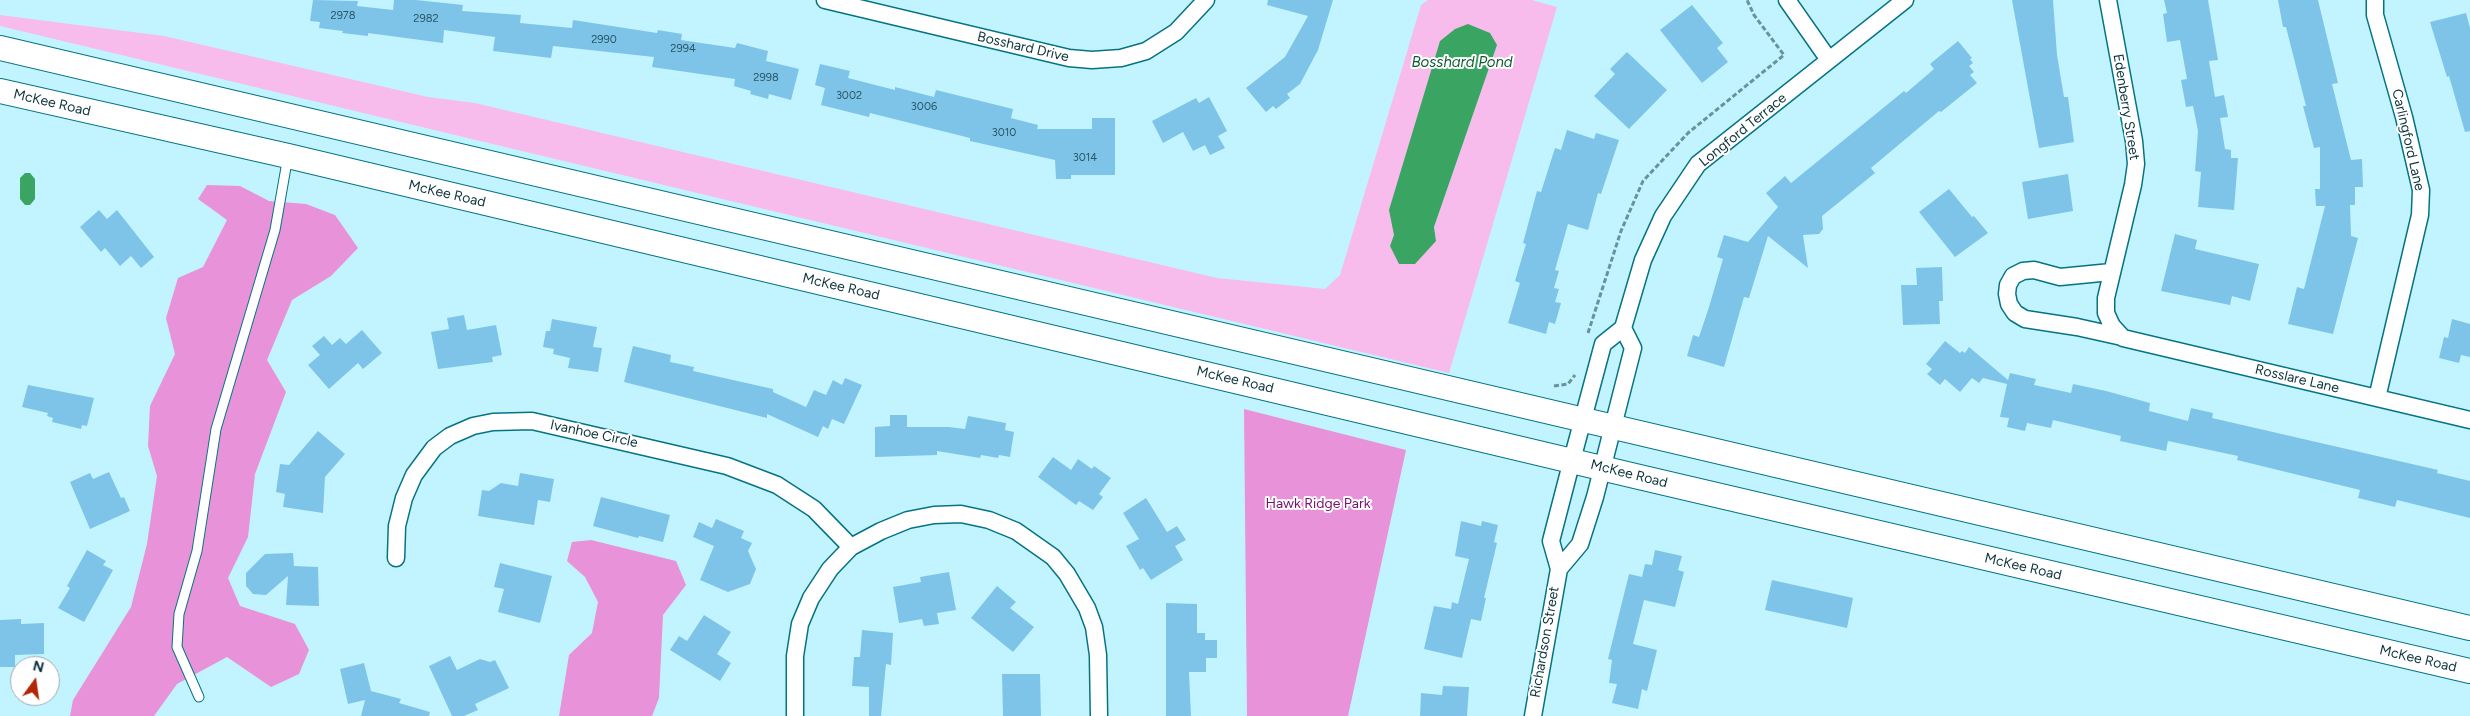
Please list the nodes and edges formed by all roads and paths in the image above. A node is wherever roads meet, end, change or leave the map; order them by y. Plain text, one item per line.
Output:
1 (825, 0) edge
2 (1206, 0) edge
3 (1788, 0) edge
4 (1905, 0) edge
5 (2108, 0) edge
6 (2375, 0) edge
7 (866, 5) edge
8 (0, 48) edge
9 (1829, 60) junction
10 (0, 91) edge
11 (288, 156) junction
12 (2111, 272) junction
13 (1624, 328) junction
14 (2124, 338) junction
15 (1568, 384) dead end
16 (1554, 386) dead end
17 (2378, 398) junction
18 (1584, 420) junction
19 (2470, 420) edge
20 (1614, 427) junction
21 (1572, 460) junction
22 (1602, 468) junction
23 (851, 548) junction
24 (396, 558) dead end
25 (1559, 568) junction
26 (2470, 628) edge
27 (2470, 671) edge
28 (199, 697) dead end
29 (795, 716) edge
30 (1099, 716) edge
31 (1533, 716) edge

1 - 7 street, Bosshard Drive
2 - 7 street, Bosshard Drive
3 - 9 street
4 - 9 street, Longford Terrace
5 - 12 street, Edenberry Street
6 - 17 street, Carlingford Lane
8 - 18 main road
9 - 13 street, Longford Terrace
10 - 11 main road, McKee Road
11 - 21 main road, McKee Road
11 - 28 lane
12 - 14 street
12 - 14 street, Rosslare Lane
13 - 18 street
13 - 20 street
14 - 17 street, Rosslare Lane
15 - 16 path
17 - 19 street, Rosslare Lane
18 - 20 main road
18 - 21 street, Richardson Street
20 - 22 street
20 - 26 main road
21 - 22 main road, McKee Road
21 - 25 street, Richardson Street
22 - 25 street, Richardson Street
22 - 27 main road, McKee Road
23 - 24 street, Ivanhoe Circle
23 - 29 street
23 - 30 street
25 - 31 street, Richardson Street

